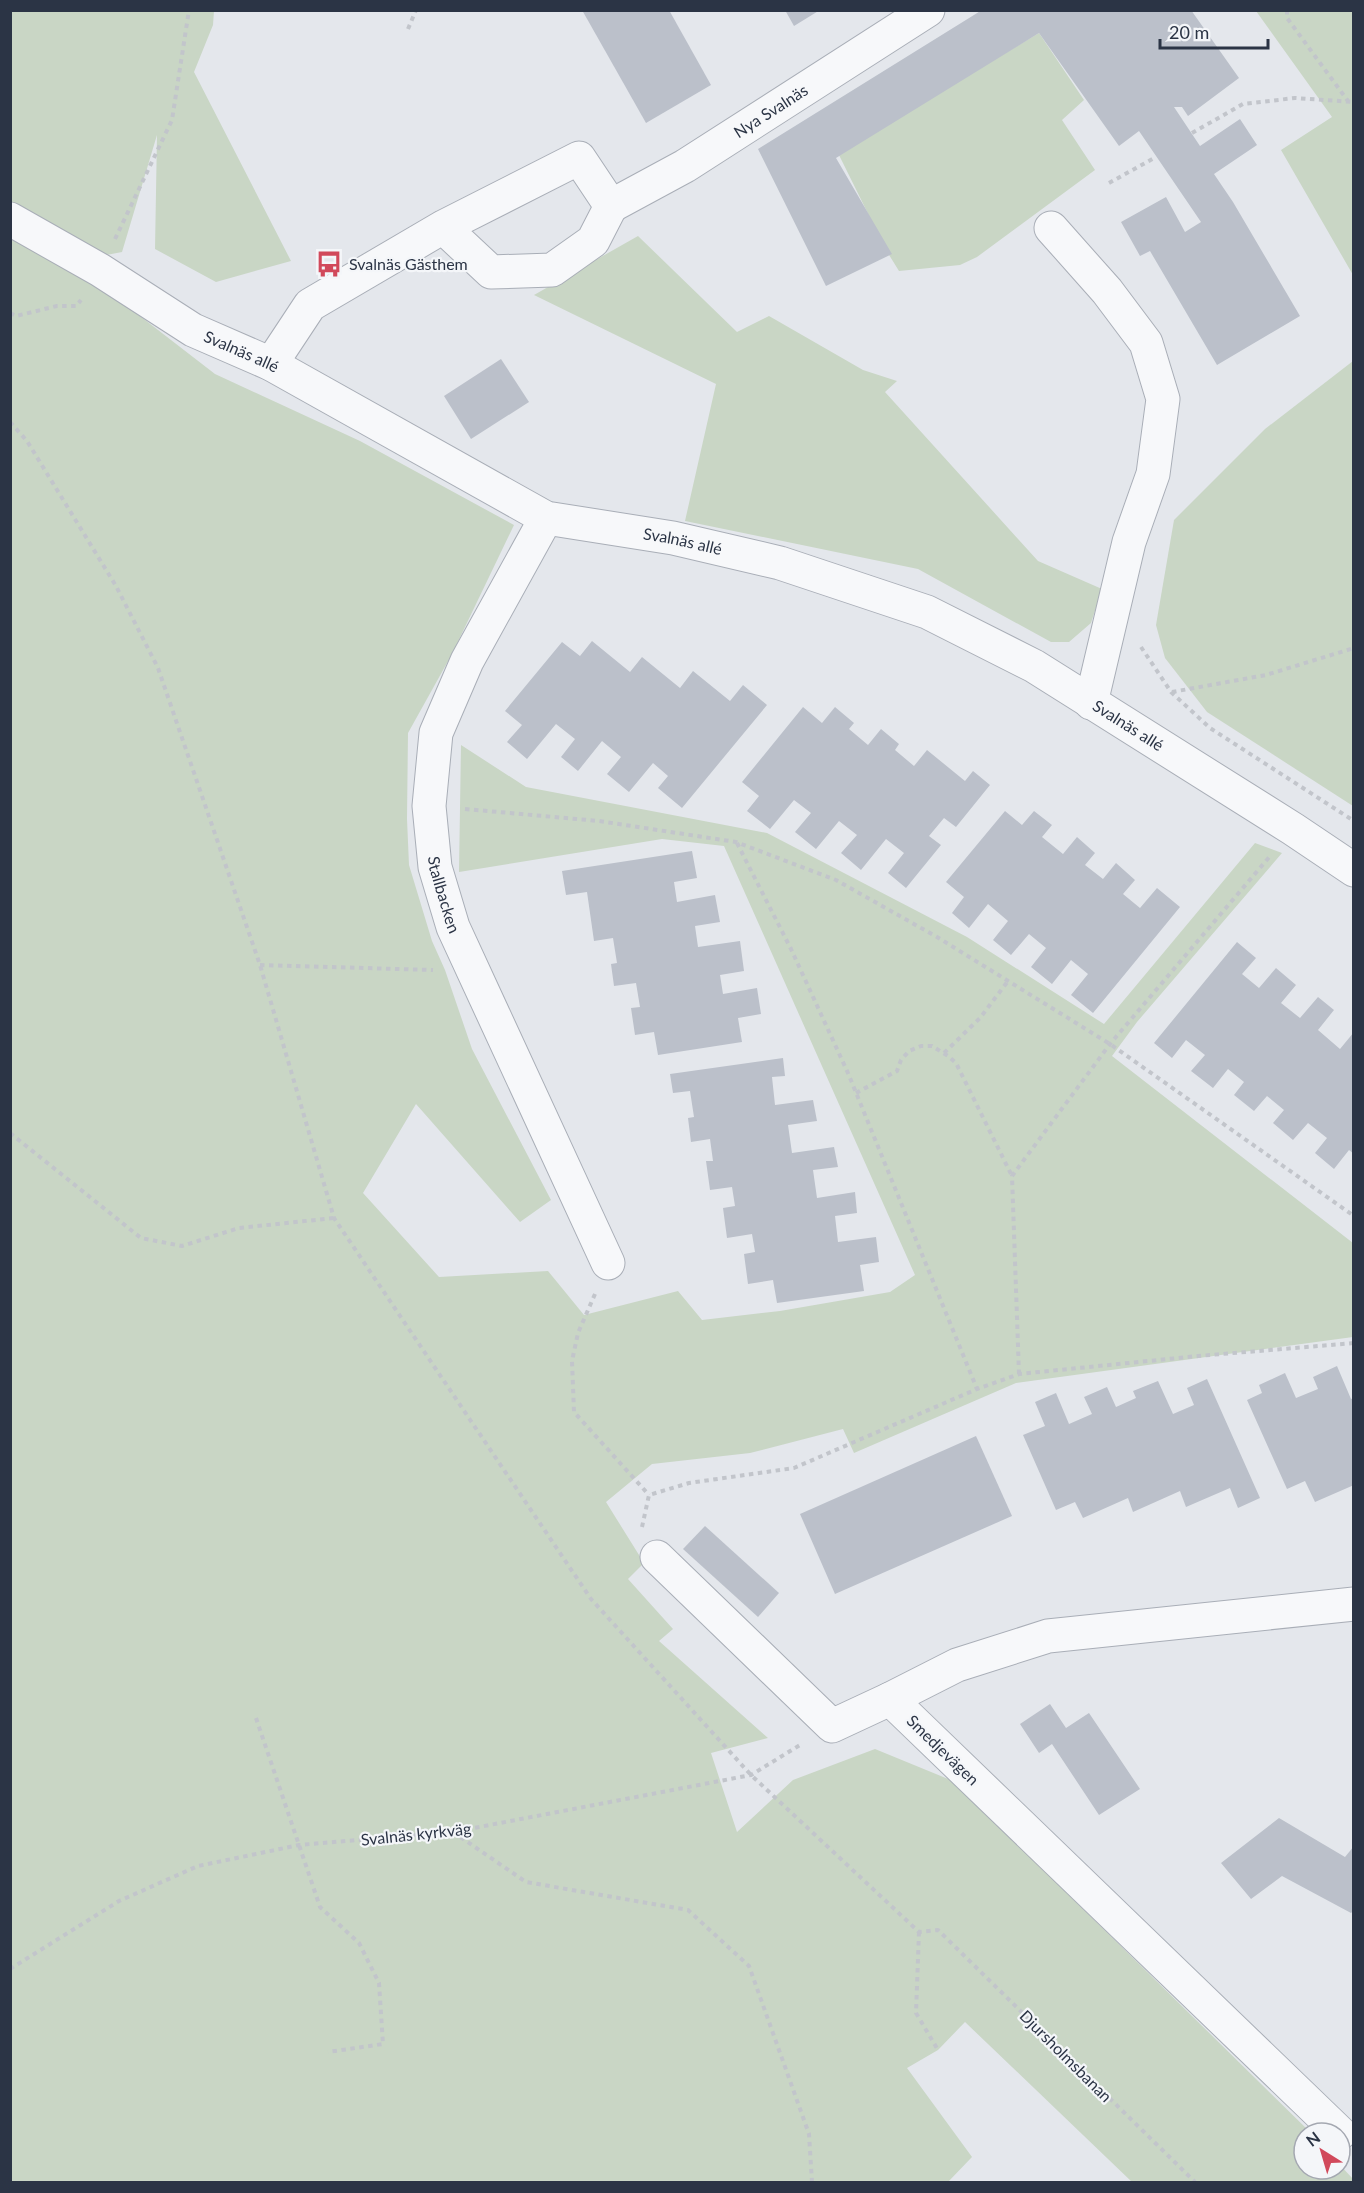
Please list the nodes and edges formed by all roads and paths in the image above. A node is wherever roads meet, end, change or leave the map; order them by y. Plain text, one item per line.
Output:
1 (189, 10) edge
2 (416, 10) edge
3 (928, 10) edge
4 (1287, 10) edge
5 (408, 29) dead end
6 (1351, 102) edge
7 (1192, 134) dead end
8 (1156, 157) dead end
9 (1109, 183) dead end
10 (611, 206) junction
11 (10, 219) edge
12 (443, 227) junction
13 (1051, 228) dead end
14 (100, 270) junction
15 (10, 314) edge
16 (271, 364) junction
17 (10, 422) edge
18 (546, 518) junction
19 (1116, 599) junction
20 (1353, 648) edge
21 (1171, 692) junction
22 (1091, 703) junction
23 (429, 806) junction
24 (1353, 821) edge
25 (1293, 829) junction
26 (736, 842) junction
27 (1353, 870) edge
28 (260, 965) junction
29 (473, 969) junction
30 (1008, 981) junction
31 (1110, 1044) junction
32 (944, 1053) junction
33 (856, 1093) junction
34 (10, 1133) edge
35 (1012, 1176) junction
36 (1353, 1216) edge
37 (334, 1218) junction
38 (608, 1263) joint
39 (1353, 1343) edge
40 (1019, 1374) junction
41 (977, 1389) junction
42 (649, 1495) junction
43 (657, 1557) joint
44 (1353, 1605) edge
45 (890, 1699) junction
46 (256, 1718) dead end
47 (832, 1726) junction
48 (751, 1775) junction
49 (453, 1832) junction
50 (299, 1845) junction
51 (919, 1932) junction
52 (10, 1969) edge
53 (938, 2050) dead end
54 (328, 2052) dead end
55 (1328, 2121) edge
56 (812, 2182) edge
57 (1195, 2182) edge

1 - 14 path
2 - 5 path
3 - 10 street, Nya Svalnäs
4 - 6 path
6 - 7 path
8 - 9 path
10 - 12 street
10 - 12 street
11 - 14 street, Svalnäs allé
12 - 16 street
13 - 19 street
14 - 15 path
14 - 16 street, Svalnäs allé
16 - 18 street, Svalnäs allé
17 - 28 path
18 - 22 street, Svalnäs allé
18 - 23 street, Stallbacken
19 - 21 path
19 - 22 street
20 - 21 path
21 - 24 path
22 - 25 street, Svalnäs allé
23 - 26 path
23 - 29 street, Stallbacken
25 - 27 street, Svalnäs allé
25 - 31 path
26 - 30 path
26 - 33 path
28 - 29 path
28 - 37 path
29 - 38 street, Stallbacken
30 - 31 path
30 - 32 path
31 - 35 path
31 - 36 path
32 - 33 path
32 - 35 path
33 - 41 path
34 - 37 path
35 - 40 path
37 - 48 path
38 - 42 path
39 - 40 path
40 - 41 path
41 - 42 path
42 - 43 path
43 - 47 street
44 - 45 street, Smedjevägen
45 - 47 street
45 - 55 street, Smedjevägen
46 - 50 path
47 - 48 path, Svalnäs kyrkväg
48 - 49 path, Svalnäs kyrkväg
48 - 51 path
49 - 50 path, Svalnäs kyrkväg
49 - 56 path
50 - 52 path, Svalnäs kyrkväg
50 - 54 path
51 - 53 path
51 - 57 path, Djursholmsbanan

